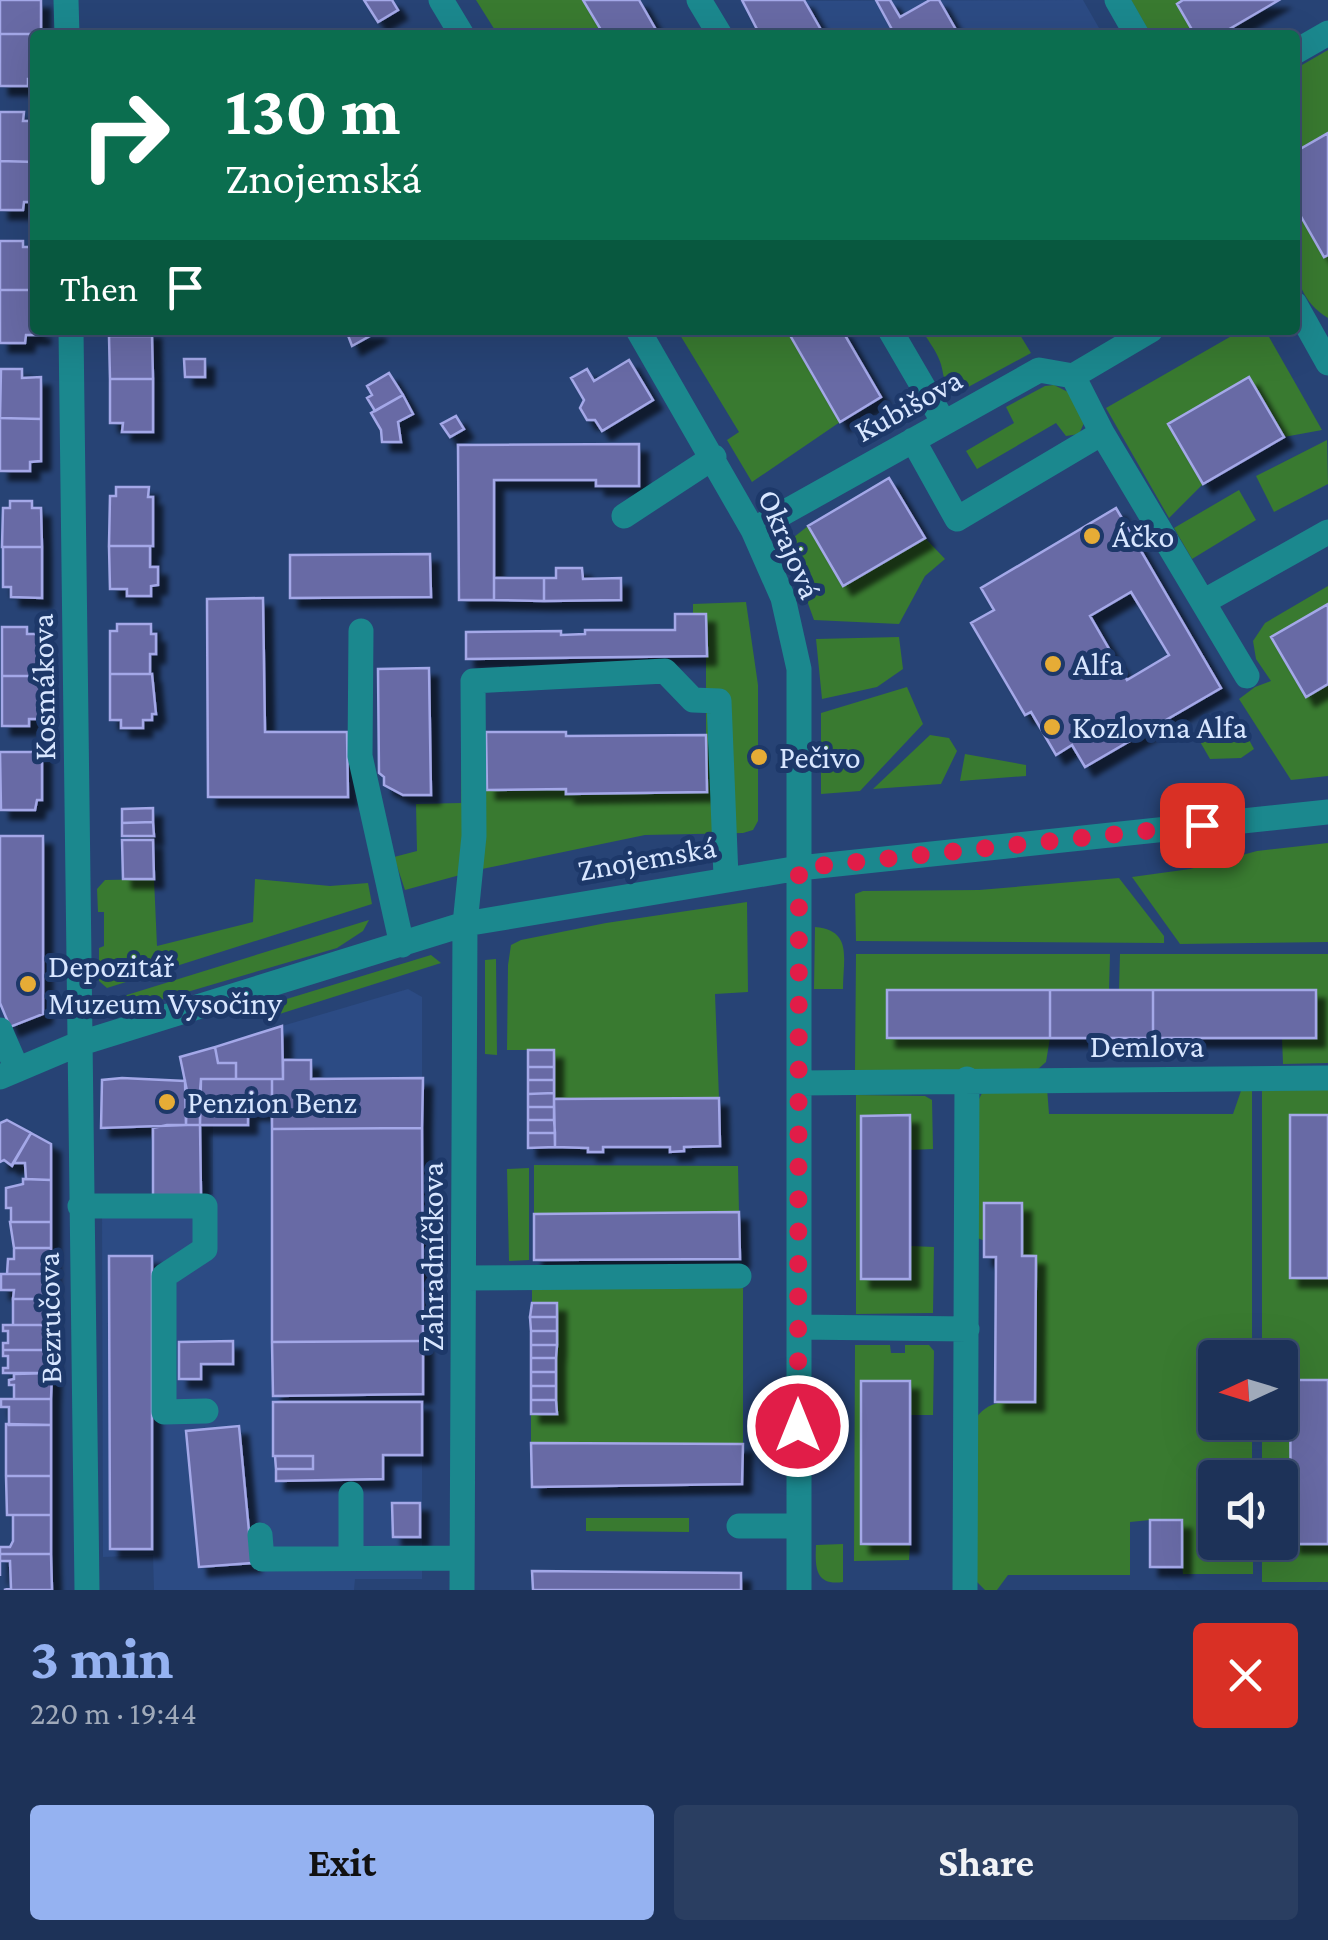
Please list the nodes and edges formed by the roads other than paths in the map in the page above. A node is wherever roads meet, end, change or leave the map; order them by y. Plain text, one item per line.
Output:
1 (66, 0) edge
2 (442, 0) edge
3 (699, 0) edge
4 (1117, 0) edge
5 (67, 30) edge
6 (459, 30) edge
7 (717, 30) edge
8 (1134, 30) edge
9 (1328, 33) edge
10 (1300, 49) edge
11 (1300, 312) edge
12 (71, 335) edge
13 (641, 335) edge
14 (893, 335) edge
15 (1143, 335) edge
16 (1326, 353) edge
17 (1073, 376) junction
18 (943, 421) junction
19 (1102, 433) junction
20 (912, 440) junction
21 (714, 457) junction
22 (624, 516) dead end
23 (753, 530) junction
24 (1328, 532) edge
25 (1204, 602) junction
26 (361, 631) dead end
27 (1247, 676) dead end
28 (1328, 812) edge
29 (799, 868) junction
30 (726, 878) junction
31 (465, 924) junction
32 (402, 945) junction
33 (0, 1030) edge
34 (78, 1044) junction
35 (9, 1073) edge
36 (1328, 1078) edge
37 (967, 1079) junction
38 (799, 1083) junction
39 (80, 1206) junction
40 (739, 1276) dead end
41 (464, 1278) junction
42 (799, 1328) junction
43 (967, 1329) junction
44 (206, 1411) dead end
45 (352, 1494) dead end
46 (739, 1526) dead end
47 (798, 1526) junction
48 (260, 1536) dead end
49 (351, 1558) junction
50 (462, 1558) junction
51 (87, 1590) edge
52 (462, 1590) edge
53 (798, 1590) edge
54 (966, 1590) edge

1 - 5 street
2 - 6 street
3 - 7 street
4 - 8 street
9 - 10 street
11 - 16 street
12 - 34 street, Kosmákova
13 - 21 street, Okrajová
14 - 18 street
15 - 17 street, Kubišova
17 - 18 street, Kubišova
17 - 19 street
18 - 20 street, Kubišova
19 - 20 street
19 - 25 street
20 - 23 street, Kubišova
21 - 22 street
21 - 23 street, Okrajová
23 - 29 street, Okrajová
24 - 25 street
25 - 27 street
26 - 32 street
28 - 29 street, Znojemská
29 - 30 street, Znojemská
29 - 38 street
30 - 31 street, Znojemská
30 - 31 street, Zahradníčkova
31 - 32 street, Znojemská
31 - 41 street, Zahradníčkova
32 - 34 street, Znojemská
33 - 35 street
34 - 35 street, Znojemská
34 - 39 street, Bezručova
36 - 37 street, Demlova
37 - 38 street, Demlova
37 - 43 street
38 - 42 street
39 - 44 street
39 - 51 street, Bezručova
40 - 41 street
41 - 50 street, Zahradníčkova
42 - 43 street
42 - 47 street
43 - 54 street
45 - 49 street
46 - 47 street
47 - 53 street
48 - 49 street
49 - 50 street
50 - 52 street, Zahradníčkova

